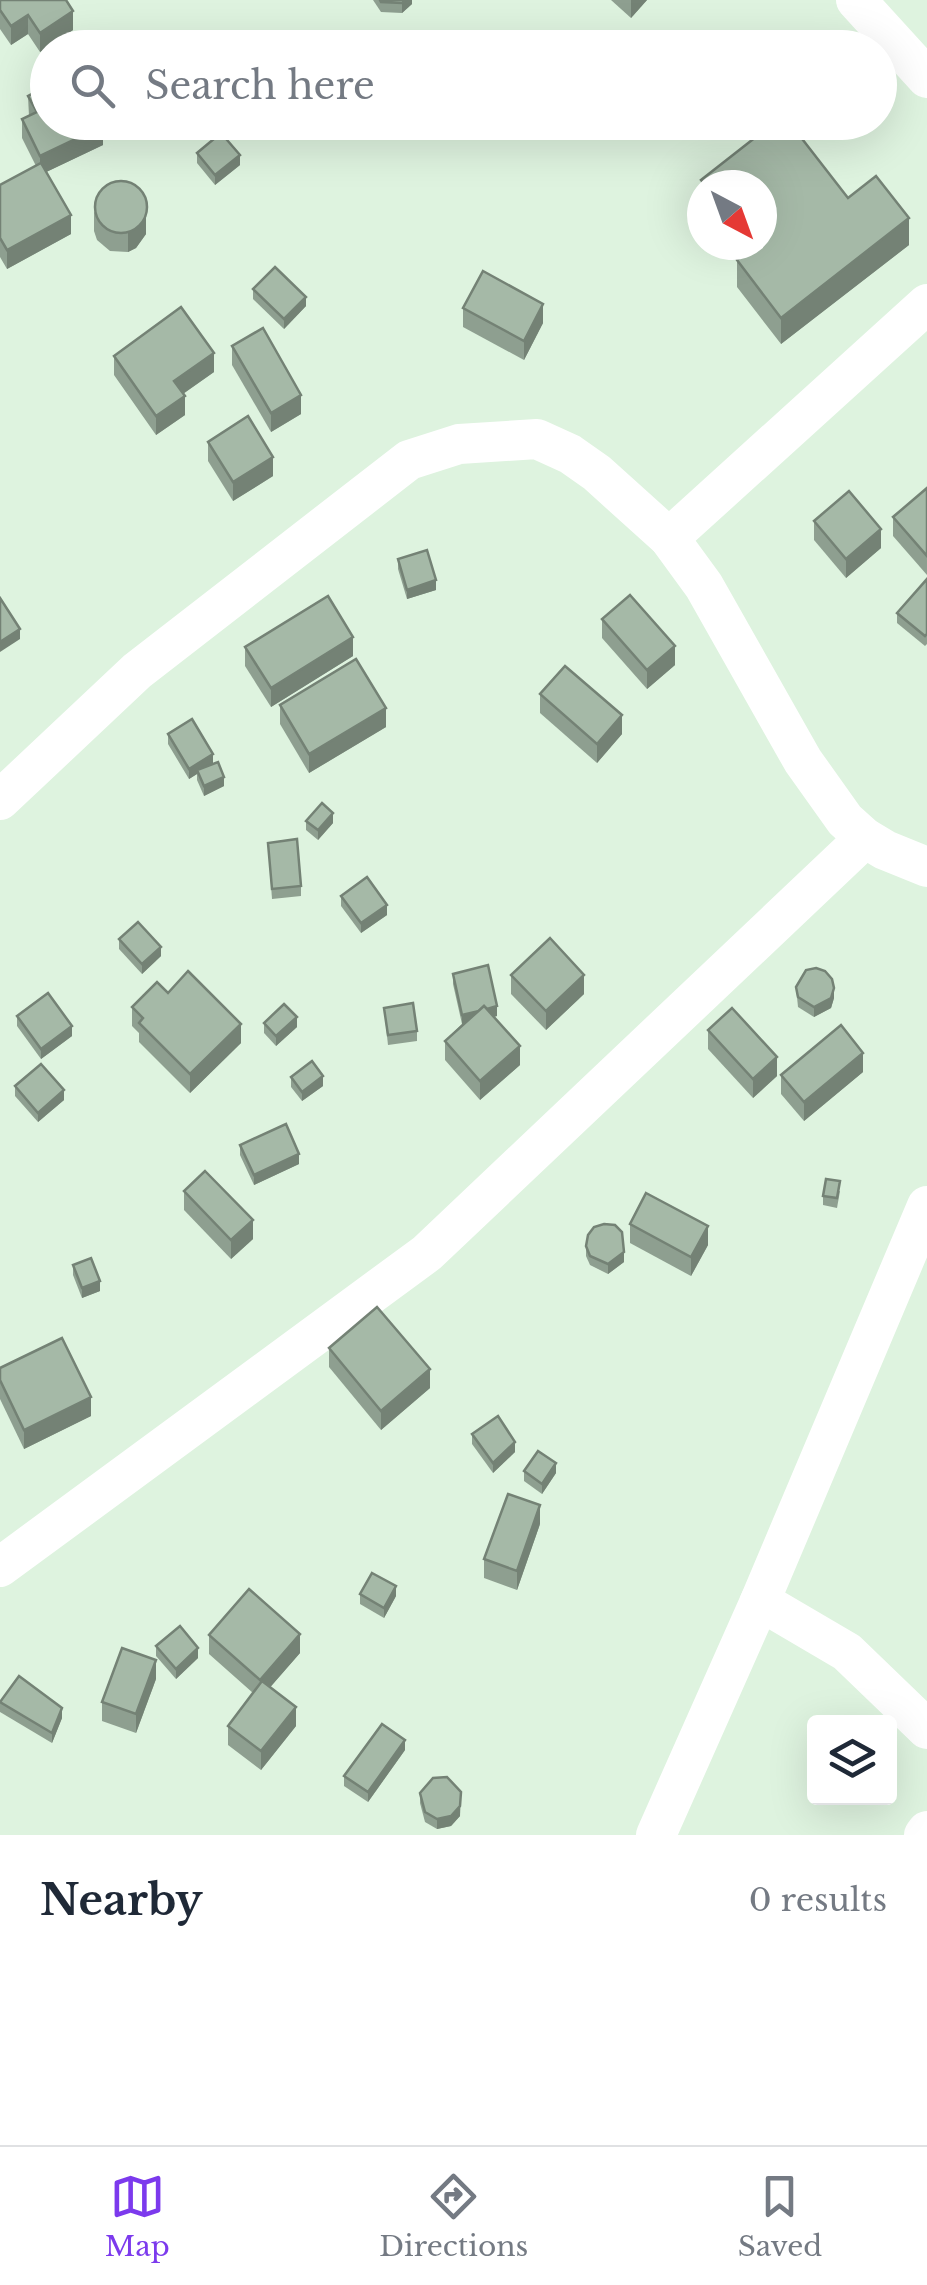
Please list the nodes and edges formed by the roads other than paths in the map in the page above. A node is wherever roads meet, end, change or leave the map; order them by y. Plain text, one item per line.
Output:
1 (856, 0) edge
2 (883, 30) edge
3 (897, 45) edge
4 (927, 78) edge
5 (927, 304) edge
6 (669, 538) junction
7 (0, 800) edge
8 (865, 838) junction
9 (927, 868) edge
10 (927, 1206) edge
11 (0, 1568) edge
12 (760, 1601) junction
13 (927, 1729) edge
14 (656, 1835) edge

1 - 2 street
3 - 4 street
5 - 6 street
6 - 7 street
6 - 8 street
8 - 9 street
8 - 11 street
10 - 12 street
12 - 13 street
12 - 14 street

